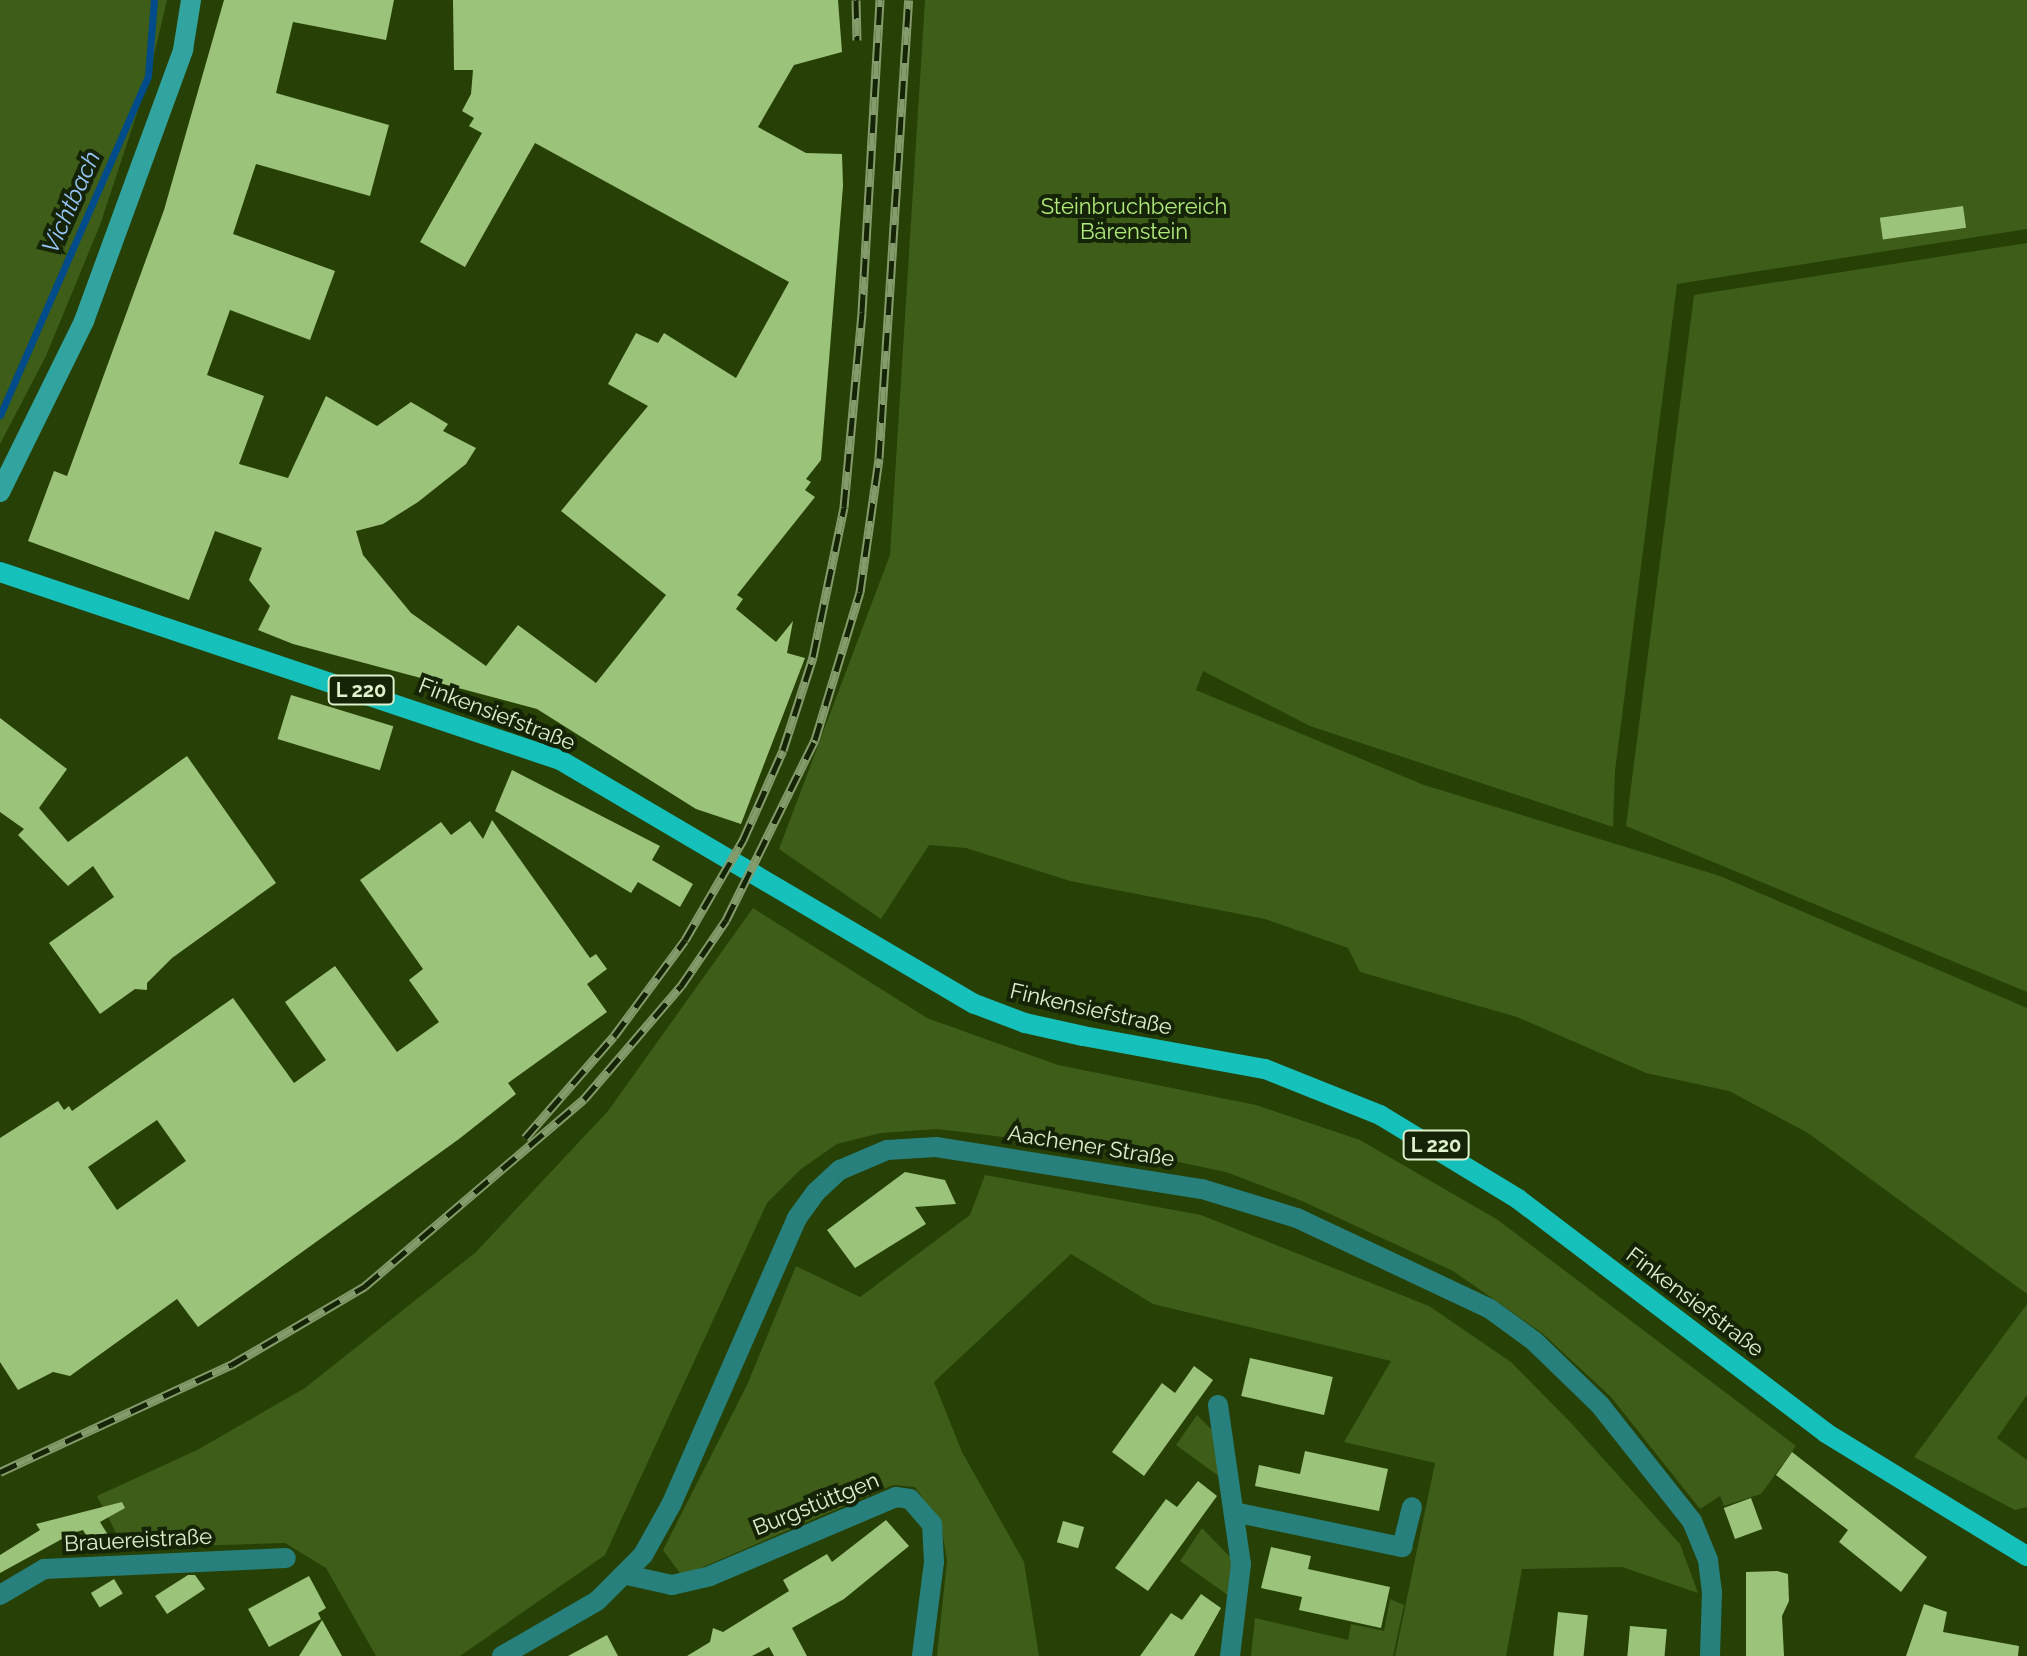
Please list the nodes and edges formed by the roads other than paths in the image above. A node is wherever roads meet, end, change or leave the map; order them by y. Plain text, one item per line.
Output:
1 (191, 0) edge
2 (0, 492) edge
3 (0, 572) edge
4 (1218, 1405) dead end
5 (1412, 1507) dead end
6 (1234, 1512) junction
7 (2027, 1556) edge
8 (286, 1558) dead end
9 (627, 1575) junction
10 (0, 1595) edge
11 (502, 1656) edge
12 (922, 1656) edge
13 (1230, 1656) edge
14 (1710, 1656) edge

1 - 2 main road
3 - 7 main road, Finkensiefstraße / L 220
4 - 6 street
5 - 6 street
6 - 13 street
8 - 10 street, Brauereistraße
9 - 11 street, Aachener Straße
9 - 12 street, Burgstüttgen
9 - 14 street, Aachener Straße

